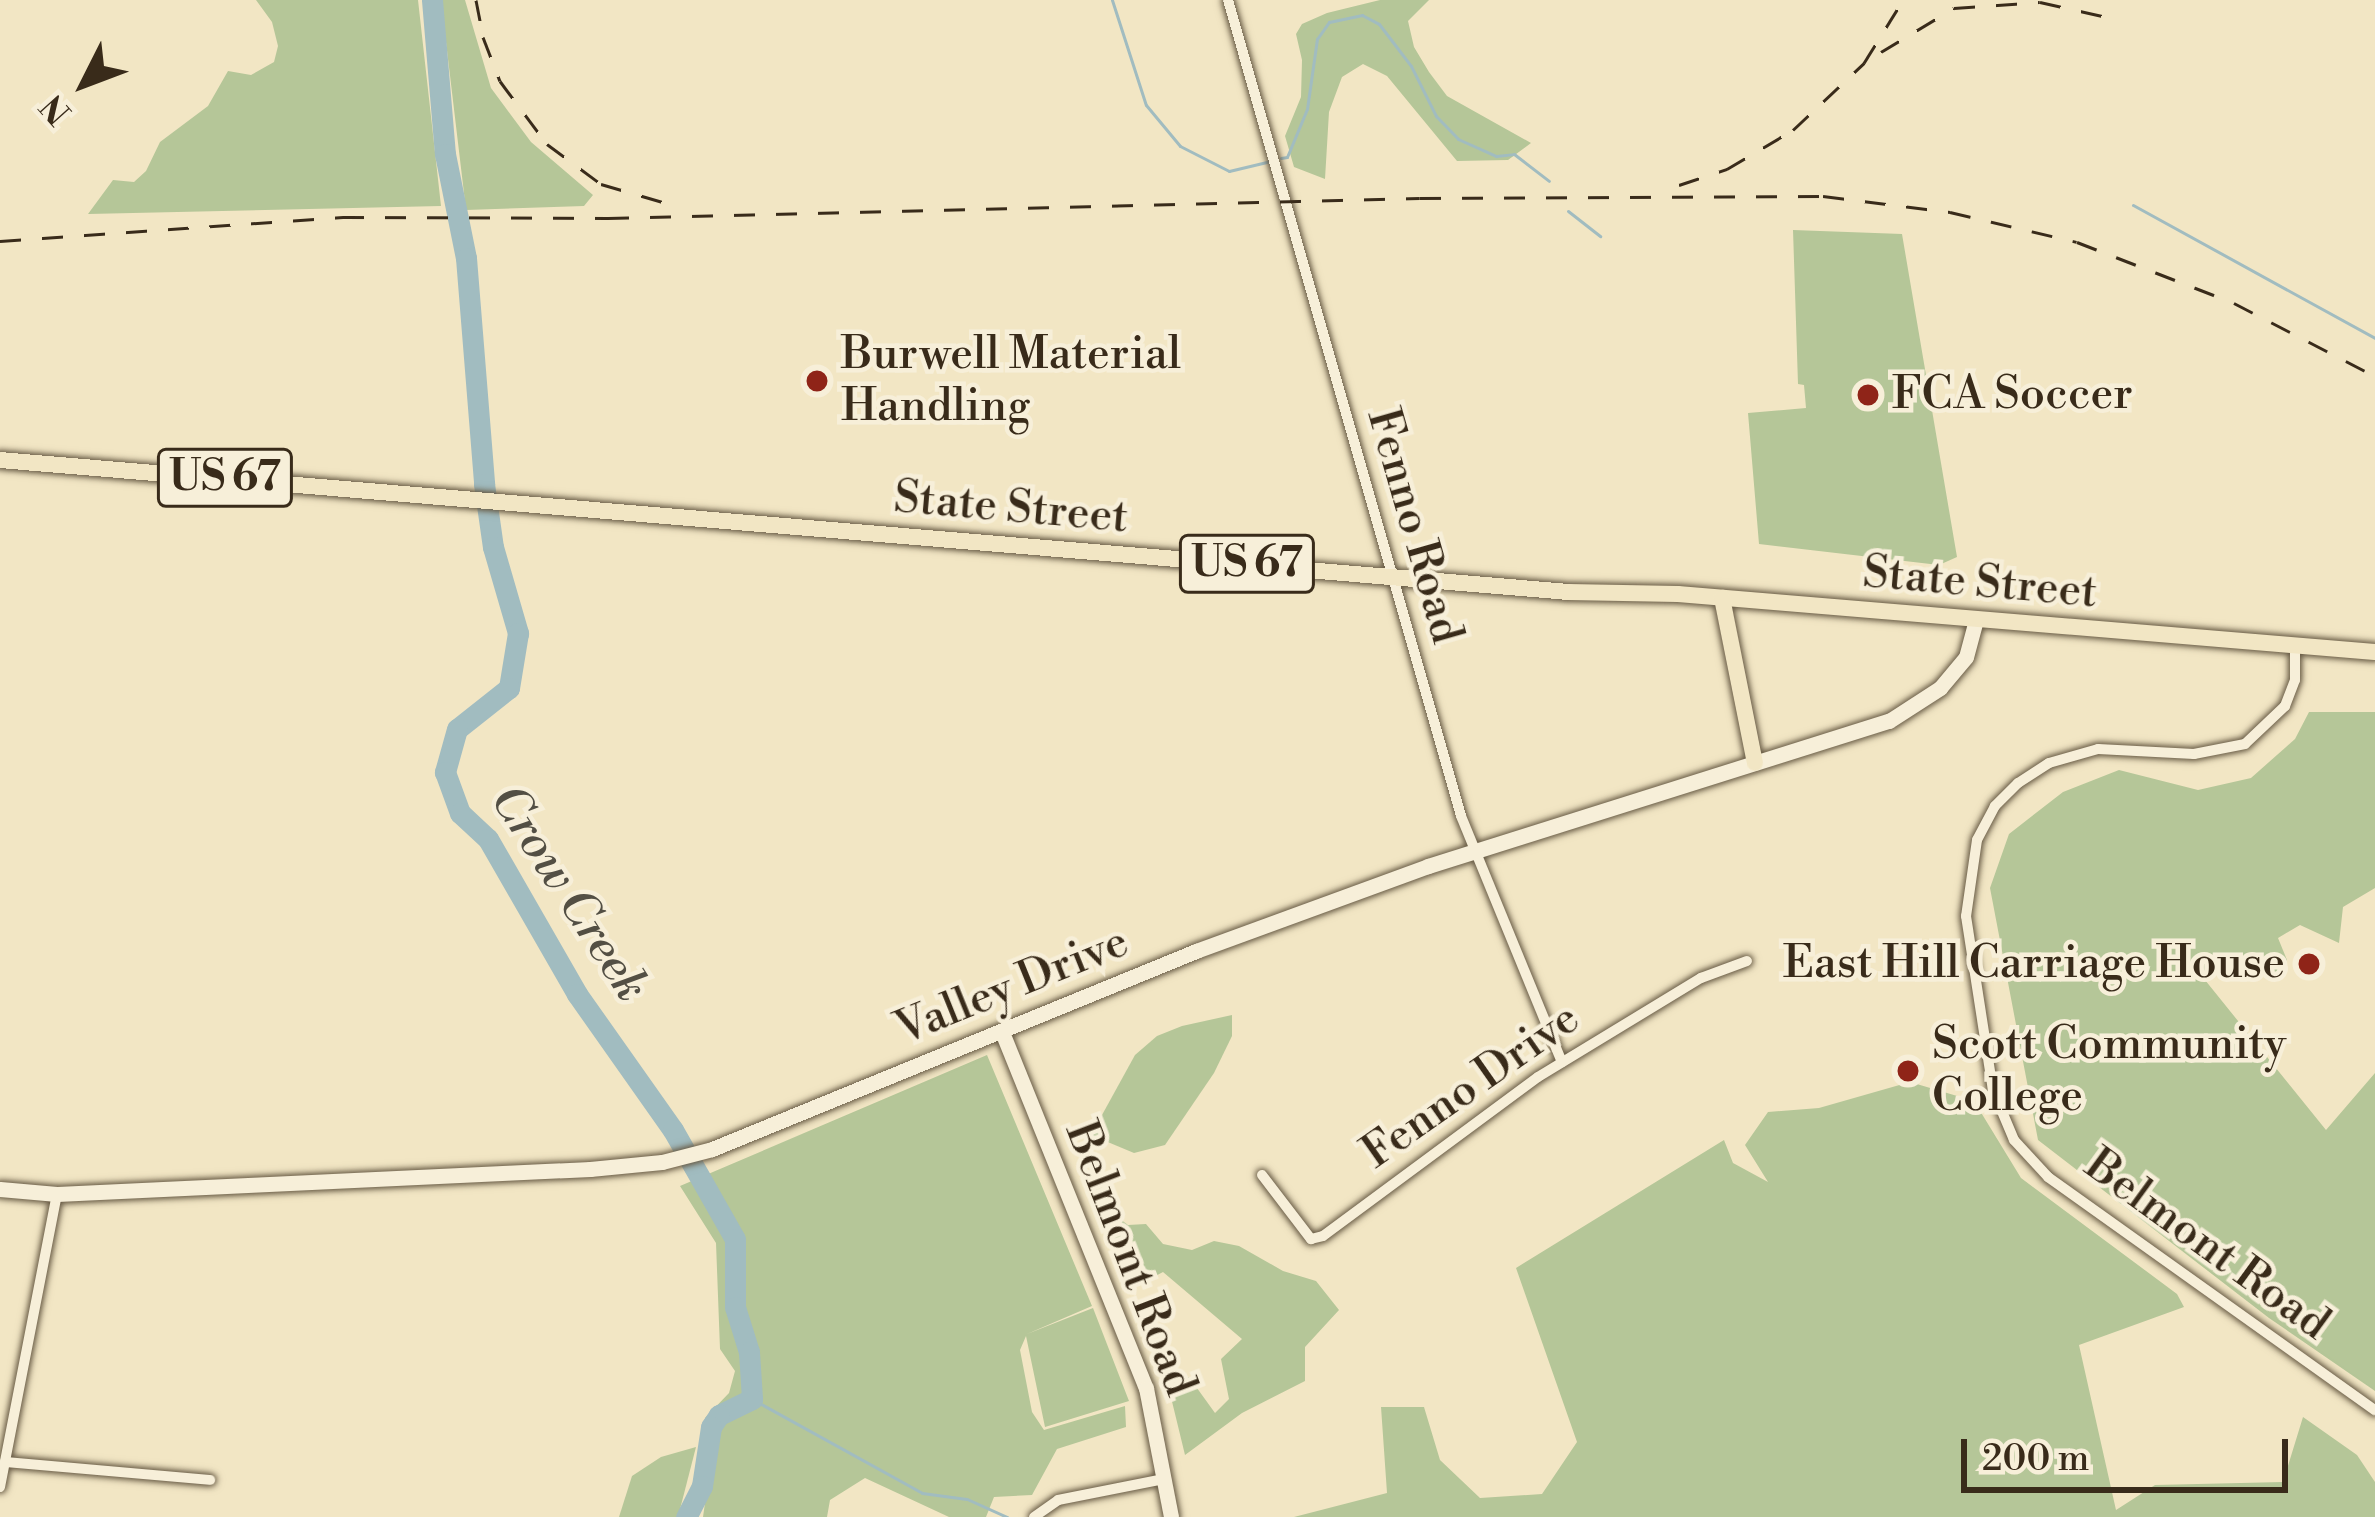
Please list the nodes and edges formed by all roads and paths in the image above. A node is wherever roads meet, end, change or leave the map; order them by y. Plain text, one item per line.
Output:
1 (1228, 0) edge
2 (0, 460) edge
3 (1390, 577) junction
4 (1722, 598) junction
5 (1976, 620) junction
6 (2295, 646) junction
7 (2375, 652) edge
8 (1755, 763) junction
9 (1474, 853) junction
10 (1747, 961) dead end
11 (1001, 1032) junction
12 (1562, 1062) junction
13 (1262, 1174) dead end
14 (0, 1190) edge
15 (58, 1194) junction
16 (2375, 1410) edge
17 (5, 1462) junction
18 (1164, 1479) junction
19 (210, 1480) dead end
20 (0, 1487) edge
21 (1034, 1517) edge
22 (1171, 1517) edge

1 - 3 street, Fenno Road
2 - 3 main road, State Street / US 67
3 - 4 main road, State Street / US 67
3 - 9 street, Fenno Road
4 - 5 main road, State Street / US 67
4 - 8 main road
5 - 6 main road, State Street / US 67
5 - 8 street, Valley Drive
6 - 7 main road, State Street / US 67
6 - 16 street, Belmont Road
8 - 9 street, Valley Drive
9 - 11 street, Valley Drive
9 - 12 street, Fenno Road
10 - 12 street, Fenno Drive
11 - 15 street, Valley Drive
11 - 18 street, Belmont Road
12 - 13 street, Fenno Drive
14 - 15 street, Valley Drive
15 - 17 street
17 - 19 street
17 - 20 street
18 - 21 street
18 - 22 street, Belmont Road

